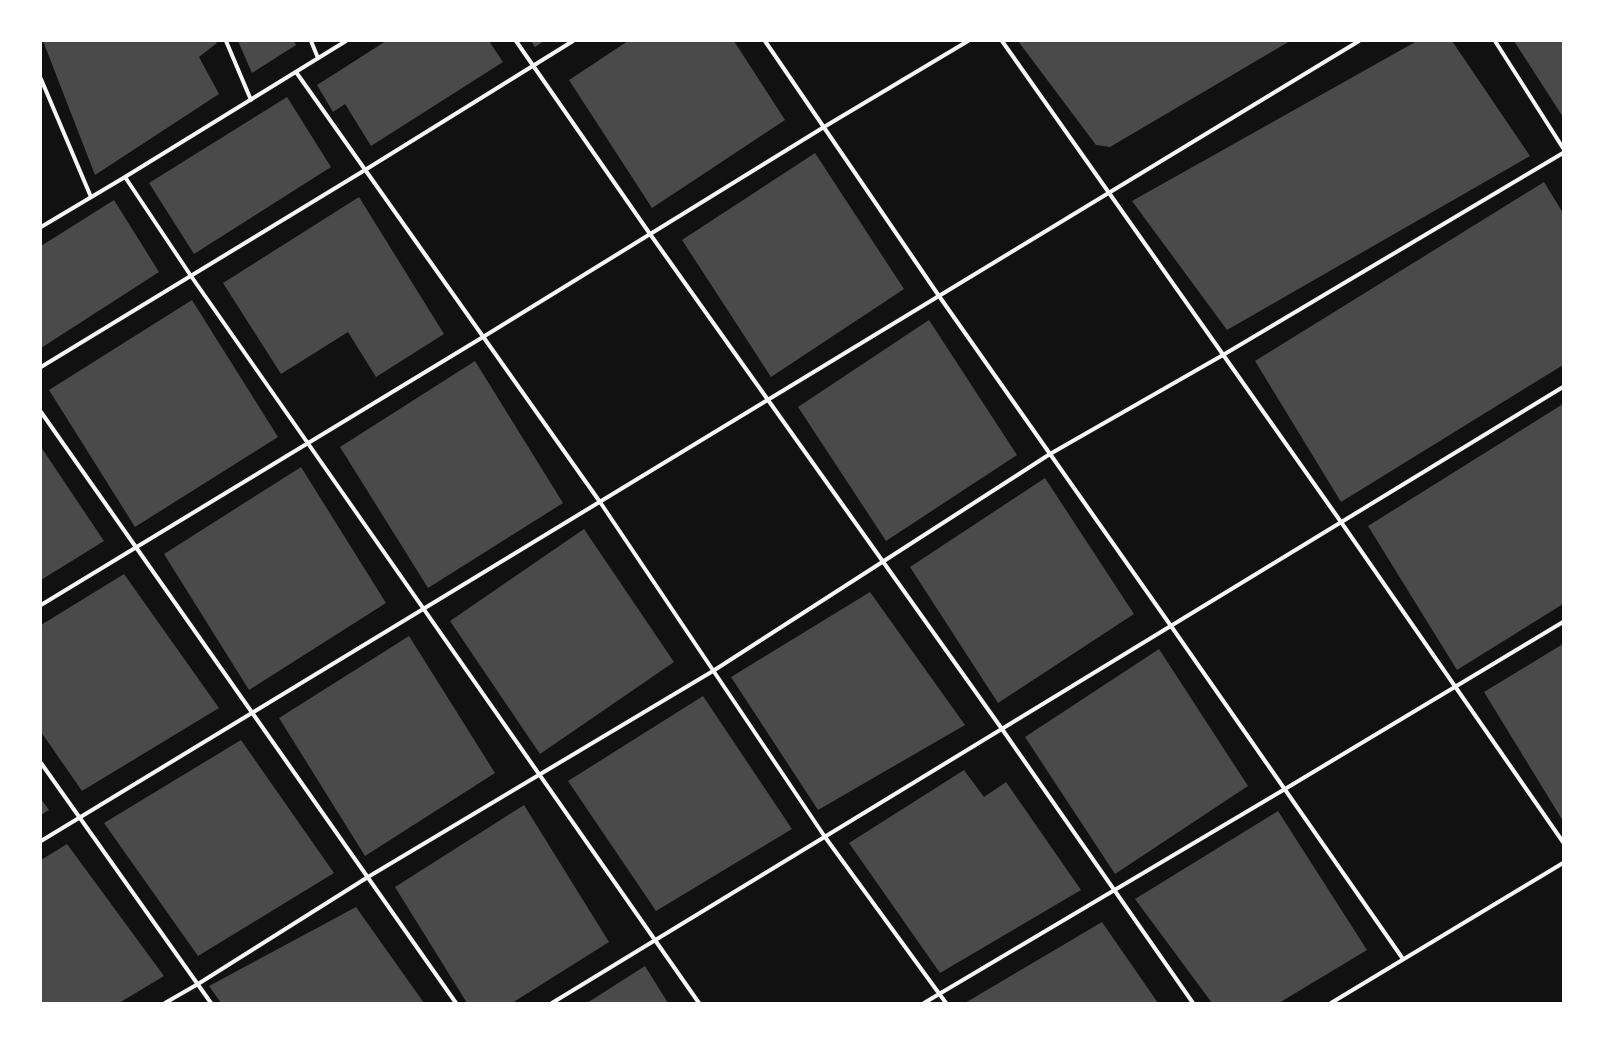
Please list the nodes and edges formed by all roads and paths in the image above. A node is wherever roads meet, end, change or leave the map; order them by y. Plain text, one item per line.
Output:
1 (226, 41) edge
2 (311, 41) edge
3 (346, 41) edge
4 (516, 41) edge
5 (573, 41) edge
6 (766, 41) edge
7 (968, 41) edge
8 (1002, 41) edge
9 (1359, 41) edge
10 (1495, 41) edge
11 (318, 58) junction
12 (534, 65) junction
13 (296, 72) junction
14 (41, 79) edge
15 (251, 100) junction
16 (824, 127) junction
17 (1563, 148) edge
18 (1563, 153) edge
19 (365, 170) junction
20 (125, 177) junction
21 (1109, 193) junction
22 (91, 197) junction
23 (41, 227) edge
24 (650, 234) junction
25 (191, 276) junction
26 (939, 296) junction
27 (483, 337) junction
28 (1223, 355) junction
29 (41, 367) edge
30 (1563, 387) edge
31 (768, 400) junction
32 (41, 412) edge
33 (308, 444) junction
34 (1050, 454) junction
35 (600, 502) junction
36 (1342, 522) junction
37 (136, 547) junction
38 (883, 562) junction
39 (41, 605) edge
40 (423, 609) junction
41 (1563, 622) edge
42 (1171, 626) junction
43 (713, 671) junction
44 (1455, 687) junction
45 (253, 713) junction
46 (1002, 729) junction
47 (41, 763) edge
48 (539, 775) junction
49 (1285, 789) junction
50 (79, 818) junction
51 (825, 837) junction
52 (41, 841) edge
53 (1563, 842) edge
54 (1563, 863) edge
55 (368, 877) junction
56 (1114, 890) junction
57 (656, 940) junction
58 (1403, 959) junction
59 (198, 984) junction
60 (940, 993) junction
61 (165, 1003) edge
62 (211, 1003) edge
63 (456, 1003) edge
64 (552, 1003) edge
65 (699, 1003) edge
66 (924, 1003) edge
67 (946, 1003) edge
68 (1193, 1003) edge
69 (1331, 1003) edge

1 - 15 street
2 - 11 street
3 - 11 street
4 - 12 street
5 - 12 street
6 - 16 street
7 - 16 street
8 - 21 street
9 - 21 street
10 - 17 street
11 - 13 street
12 - 19 street
12 - 24 street
13 - 15 street
13 - 19 street
14 - 22 street
15 - 20 street
16 - 24 street
16 - 26 street
18 - 28 street
19 - 25 street
19 - 27 street
20 - 22 street
20 - 25 street
21 - 26 street
21 - 28 street
22 - 23 street
24 - 27 street
24 - 31 street
25 - 29 street
25 - 33 street
26 - 31 street
26 - 34 street
27 - 33 street
27 - 35 street
28 - 34 street
28 - 36 street
30 - 36 street
31 - 35 street
31 - 38 street
32 - 37 street
33 - 37 street
33 - 40 street
34 - 38 street
34 - 42 street
35 - 40 street
35 - 43 street
36 - 42 street
36 - 44 street
37 - 39 street
37 - 45 street
38 - 43 street
38 - 46 street
40 - 45 street
40 - 48 street
41 - 44 street
42 - 46 street
42 - 49 street
43 - 48 street
43 - 51 street
44 - 49 street
44 - 53 street
45 - 50 street
45 - 55 street
46 - 51 street
46 - 56 street
47 - 50 street
48 - 55 street
48 - 57 street
49 - 56 street
49 - 58 street
50 - 52 street
50 - 59 street
51 - 57 street
51 - 60 street
54 - 58 street
55 - 59 street
55 - 63 street
56 - 60 street
56 - 68 street
57 - 64 street
57 - 65 street
58 - 69 street
59 - 61 street
59 - 62 street
60 - 66 street
60 - 67 street

